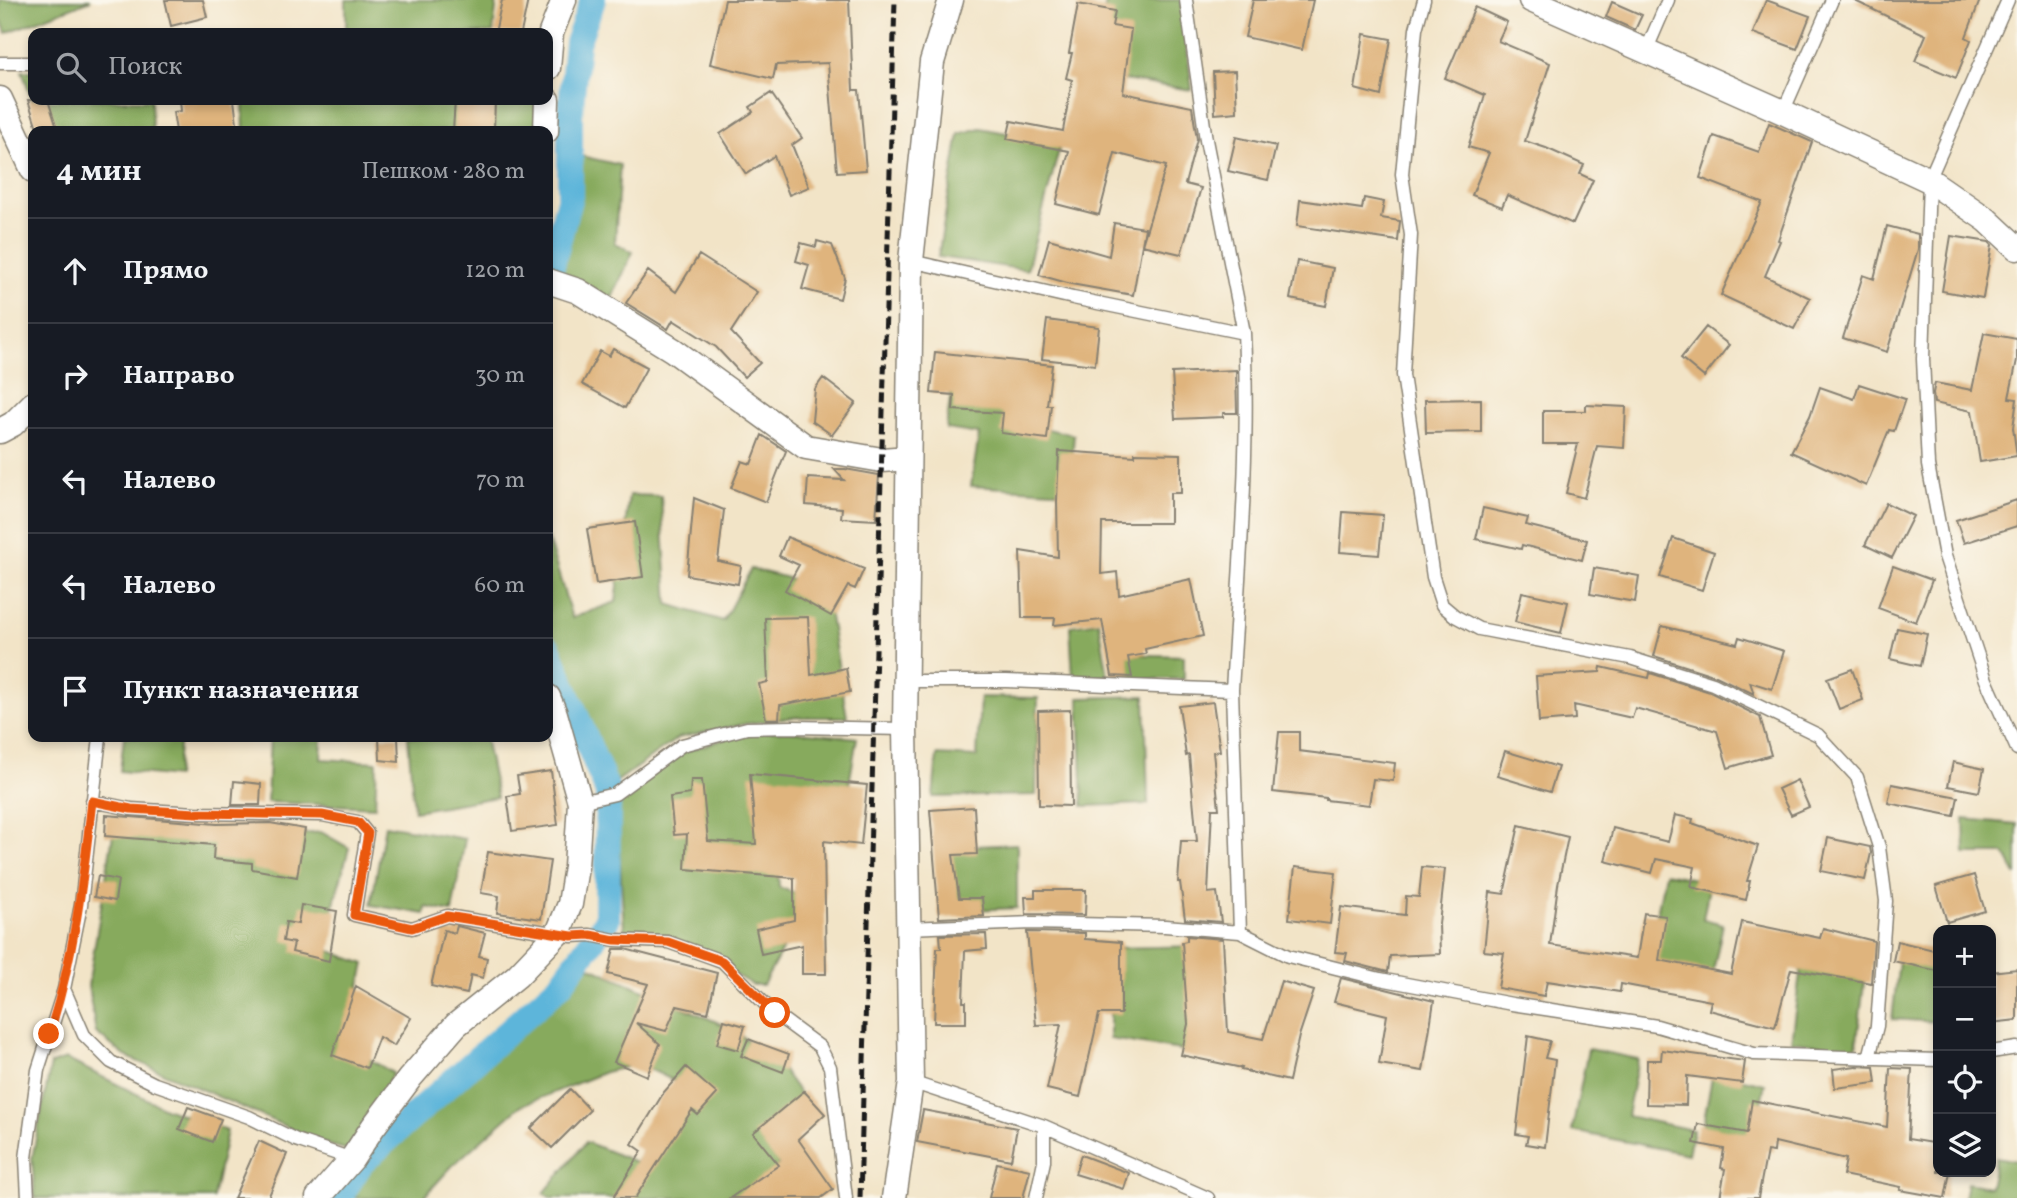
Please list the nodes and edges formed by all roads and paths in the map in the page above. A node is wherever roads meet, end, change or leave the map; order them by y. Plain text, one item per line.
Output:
1 (564, 0) edge
2 (951, 0) edge
3 (1186, 0) edge
4 (1423, 0) edge
5 (1531, 0) edge
6 (1668, 0) edge
7 (1832, 0) edge
8 (2008, 0) edge
9 (553, 28) edge
10 (1646, 51) junction
11 (0, 63) edge
12 (28, 63) edge
13 (0, 99) edge
14 (547, 105) edge
15 (1783, 112) junction
16 (547, 126) edge
17 (28, 159) edge
18 (1929, 180) junction
19 (1987, 220) junction
20 (2017, 224) edge
21 (2017, 248) edge
22 (911, 261) junction
23 (553, 283) edge
24 (1244, 333) junction
25 (28, 409) edge
26 (0, 431) edge
27 (908, 458) junction
28 (905, 681) junction
29 (1232, 690) junction
30 (553, 709) edge
31 (905, 729) junction
32 (99, 742) edge
33 (2017, 749) edge
34 (92, 801) junction
35 (588, 801) junction
36 (908, 928) junction
37 (1240, 932) junction
38 (558, 933) junction
39 (64, 989) junction
40 (2017, 1048) edge
41 (1996, 1051) edge
42 (1869, 1058) junction
43 (1933, 1059) edge
44 (911, 1082) junction
45 (1044, 1126) junction
46 (352, 1159) junction
47 (28, 1198) edge
48 (318, 1198) edge
49 (846, 1198) edge
50 (894, 1198) edge
51 (1036, 1198) edge
52 (1208, 1198) edge

1 - 9 street
2 - 22 street
3 - 24 lane
4 - 42 lane
5 - 10 street
6 - 10 lane
7 - 15 lane
8 - 18 lane
10 - 15 street
11 - 12 lane
13 - 17 street
14 - 16 street
15 - 18 street
18 - 19 street
18 - 33 lane
19 - 20 street
19 - 21 street
22 - 24 lane
22 - 27 street
23 - 27 street
24 - 29 lane
25 - 26 street
27 - 28 street
28 - 29 lane
28 - 31 street
29 - 37 lane
30 - 35 street
31 - 35 lane
31 - 36 street
32 - 34 lane
34 - 38 lane
34 - 39 lane
35 - 38 street
36 - 37 lane
36 - 44 street
37 - 42 lane
38 - 46 street
38 - 49 lane
39 - 46 lane
39 - 47 lane
40 - 41 lane
42 - 43 lane
44 - 45 lane
44 - 50 street
45 - 51 lane
45 - 52 lane
46 - 48 street

